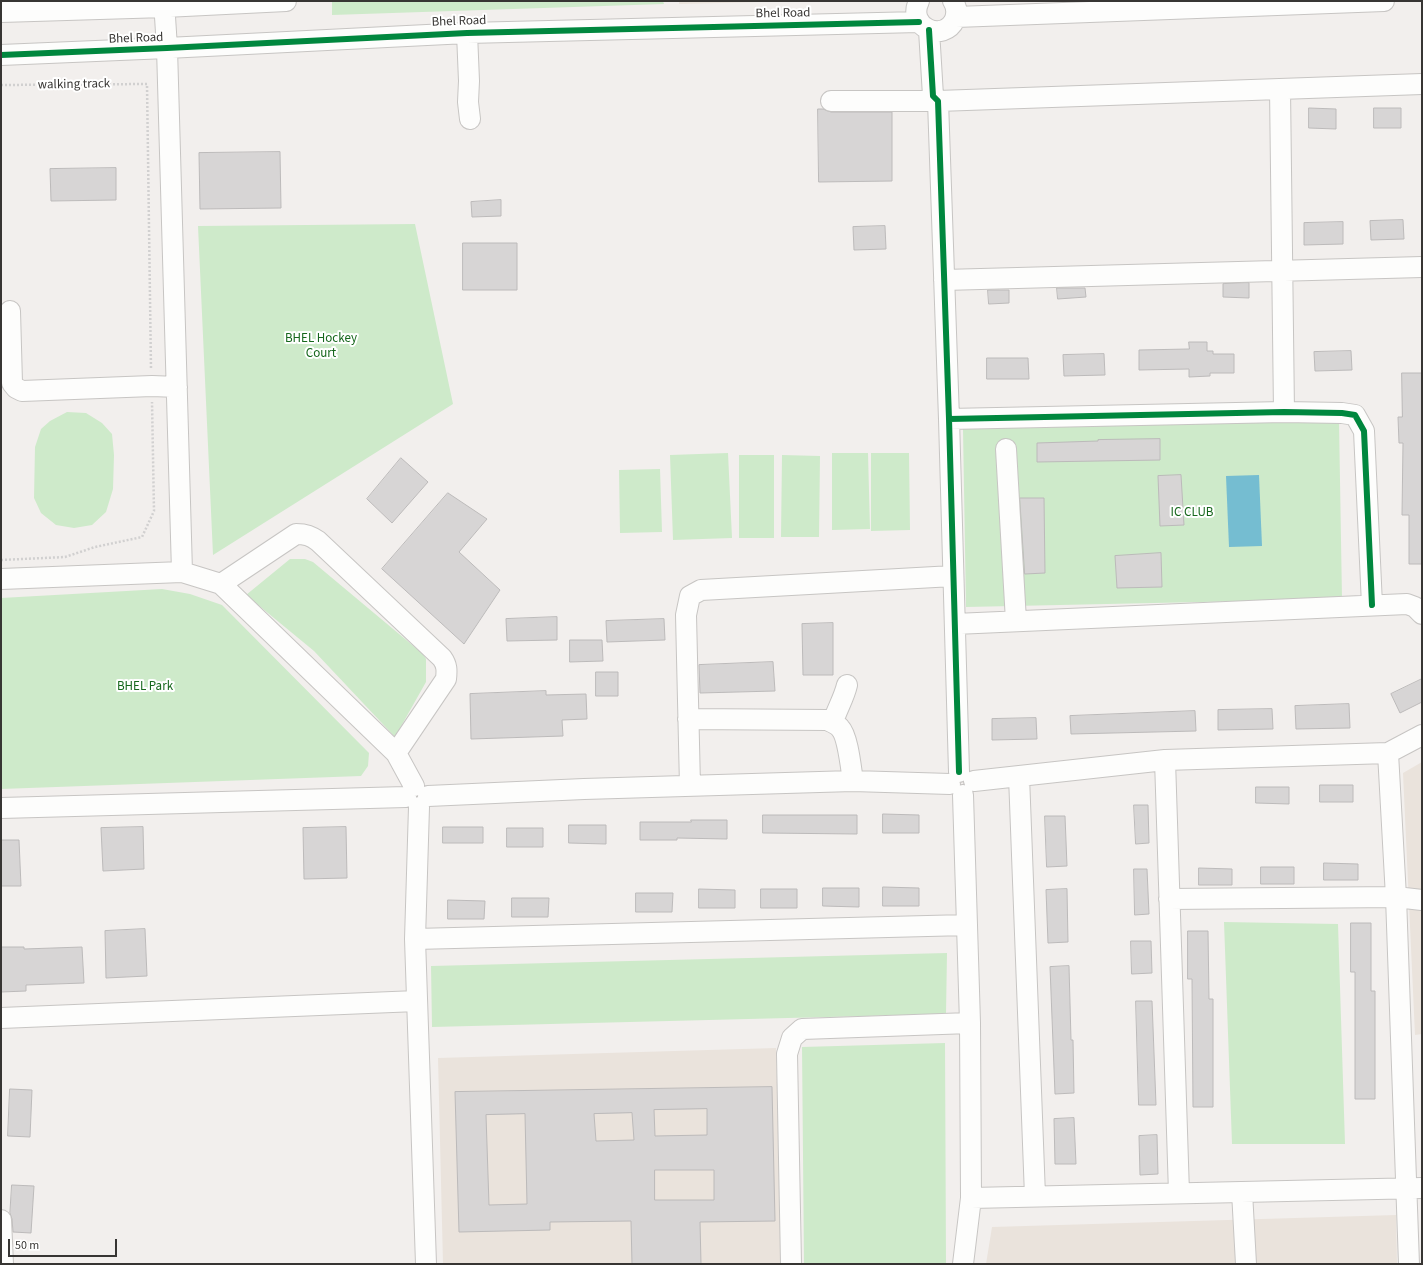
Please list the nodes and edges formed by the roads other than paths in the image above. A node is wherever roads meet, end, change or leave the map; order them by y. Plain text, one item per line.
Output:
1 (286, 1) edge
2 (919, 1) edge
3 (1384, 1) edge
4 (165, 4) edge
5 (1, 12) edge
6 (940, 20) edge
7 (467, 32) junction
8 (167, 48) junction
9 (1, 55) edge
10 (1422, 84) edge
11 (1280, 89) junction
12 (831, 101) dead end
13 (938, 101) junction
14 (470, 119) dead end
15 (1422, 267) edge
16 (1283, 271) junction
17 (944, 280) junction
18 (10, 311) dead end
19 (177, 387) junction
20 (1284, 412) junction
21 (949, 419) junction
22 (1006, 449) dead end
23 (182, 572) junction
24 (953, 576) junction
25 (1, 579) edge
26 (221, 584) junction
27 (1372, 605) junction
28 (1422, 614) edge
29 (1016, 621) junction
30 (955, 624) junction
31 (847, 685) dead end
32 (688, 719) junction
33 (833, 722) junction
34 (1422, 735) edge
35 (396, 753) junction
36 (1388, 753) junction
37 (1165, 760) junction
38 (1019, 776) junction
39 (853, 781) junction
40 (961, 783) junction
41 (690, 786) junction
42 (417, 796) junction
43 (1, 808) edge
44 (1396, 897) junction
45 (1169, 899) junction
46 (1422, 900) edge
47 (967, 925) junction
48 (415, 939) junction
49 (417, 1001) junction
50 (1, 1018) edge
51 (970, 1023) junction
52 (1414, 1188) edge
53 (1242, 1192) junction
54 (1179, 1193) junction
55 (1035, 1196) junction
56 (971, 1198) junction
57 (1, 1220) edge
58 (3, 1264) edge
59 (426, 1264) edge
60 (791, 1264) edge
61 (963, 1264) edge
62 (1246, 1264) edge
63 (1408, 1264) edge

1 - 4 street
2 - 6 street
3 - 6 street, Bhel Road
4 - 5 street
4 - 8 street
6 - 7 street, Bhel Road
6 - 13 street
7 - 8 street, Bhel Road
7 - 14 street
8 - 9 street, Bhel Road
8 - 19 street
10 - 11 street
11 - 13 street
11 - 16 street
12 - 13 street
13 - 17 street
15 - 16 street
16 - 17 street
16 - 20 street
17 - 21 street
18 - 19 street
19 - 23 street
20 - 21 street
20 - 27 street
21 - 24 street
22 - 29 street
23 - 25 street
23 - 26 street
24 - 30 street
24 - 32 street
26 - 35 street
26 - 35 street
27 - 28 street
27 - 29 street
29 - 30 street
30 - 40 street
31 - 33 street
32 - 33 street
32 - 41 street
33 - 39 street
34 - 36 street
35 - 42 street
36 - 37 street
36 - 44 street
37 - 38 street
37 - 45 street
38 - 40 street
38 - 55 street
39 - 40 street
39 - 41 street
40 - 47 street
41 - 42 street
42 - 43 street
42 - 48 street
44 - 45 street
44 - 46 street
44 - 52 street
45 - 54 street
47 - 48 street
47 - 51 street
48 - 49 street
49 - 50 street
49 - 59 street
51 - 56 street
51 - 60 street
52 - 53 street
52 - 63 street
53 - 54 street
53 - 62 street
54 - 55 street
55 - 56 street
56 - 61 street
57 - 58 street

